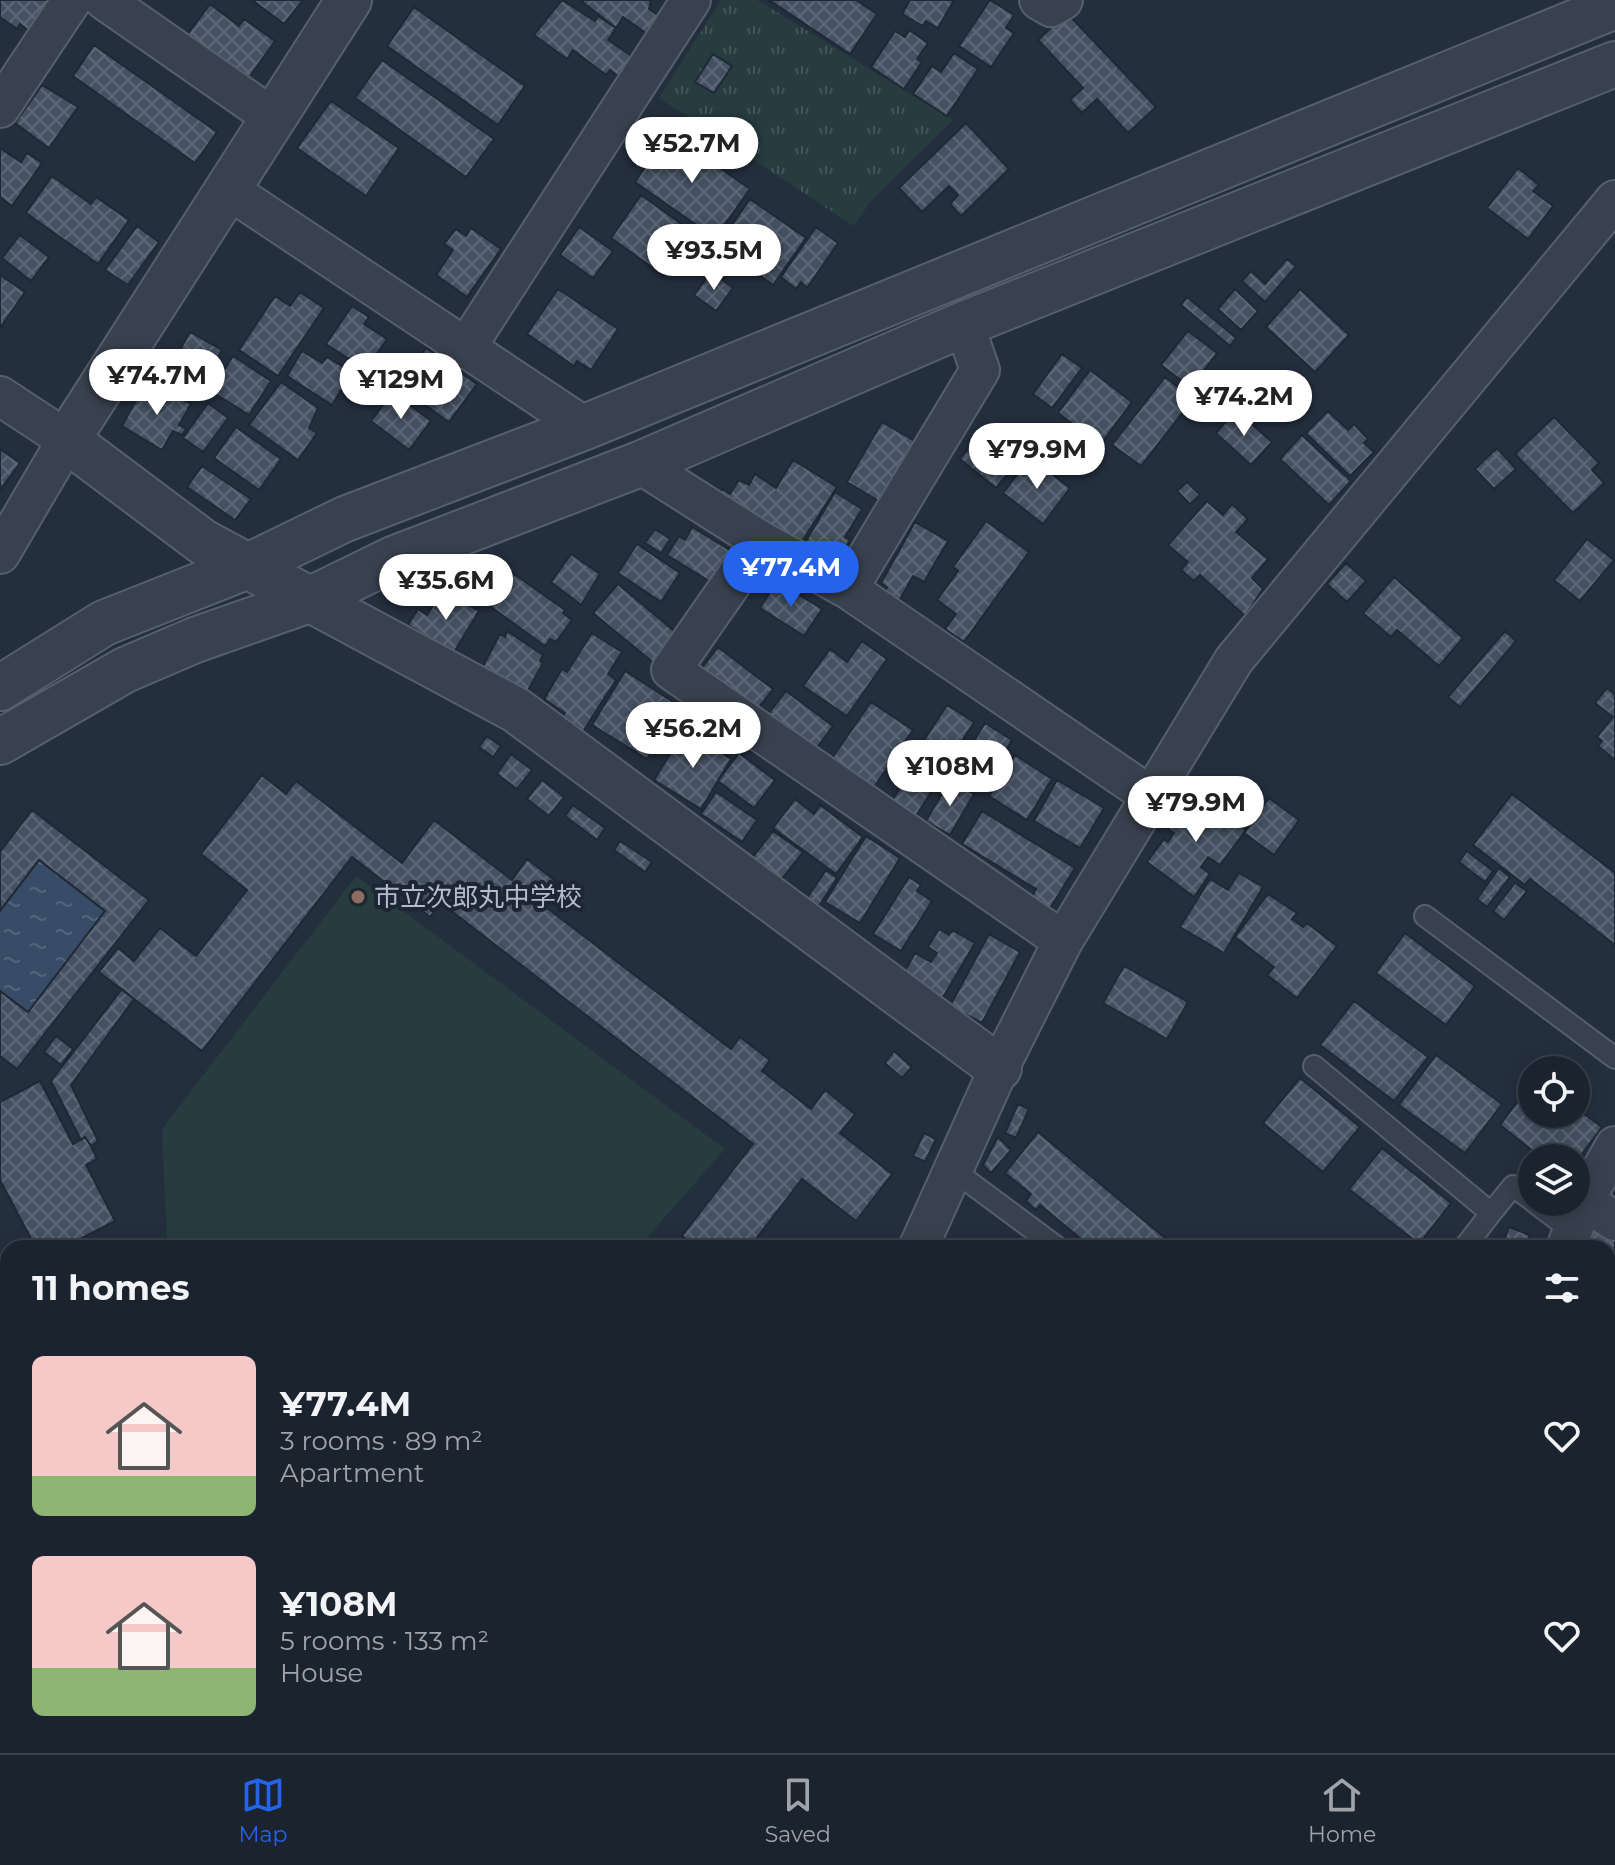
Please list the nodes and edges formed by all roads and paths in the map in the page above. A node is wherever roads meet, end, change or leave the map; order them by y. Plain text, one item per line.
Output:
1 (72, 0) edge
2 (104, 0) edge
3 (349, 0) edge
4 (691, 0) edge
5 (1039, 0) edge
6 (1063, 0) edge
7 (1615, 6) edge
8 (1615, 64) edge
9 (0, 108) edge
10 (272, 117) junction
11 (226, 188) junction
12 (1615, 200) edge
13 (964, 324) junction
14 (465, 349) junction
15 (0, 396) edge
16 (585, 427) junction
17 (67, 440) junction
18 (640, 464) junction
19 (761, 541) junction
20 (0, 554) edge
21 (248, 566) junction
22 (848, 589) junction
23 (309, 600) junction
24 (0, 688) edge
25 (0, 742) edge
26 (1149, 795) junction
27 (1425, 916) dead end
28 (1063, 941) junction
29 (1615, 1058) edge
30 (1314, 1066) dead end
31 (999, 1068) junction
32 (1615, 1146) edge
33 (953, 1170) junction
34 (1518, 1190) edge
35 (1491, 1213) junction
36 (1565, 1216) edge
37 (1584, 1225) edge
38 (922, 1240) edge
39 (1047, 1240) edge
40 (1470, 1240) edge

1 - 9 street
2 - 10 street
3 - 10 street
4 - 14 street
5 - 6 street
7 - 16 street
8 - 13 street
10 - 11 street
11 - 14 street
11 - 17 street
12 - 26 street
13 - 18 street
13 - 22 street
14 - 16 street
15 - 17 street
16 - 21 street
17 - 20 street
17 - 21 street
18 - 19 street
18 - 23 street
19 - 22 street
19 - 28 street
21 - 23 street
21 - 24 street
22 - 26 street
23 - 25 street
23 - 31 street
26 - 28 street
27 - 29 lane
28 - 31 street
30 - 35 lane
31 - 33 street
32 - 37 street
33 - 38 street
33 - 39 lane
34 - 35 lane
35 - 40 lane
36 - 37 lane

